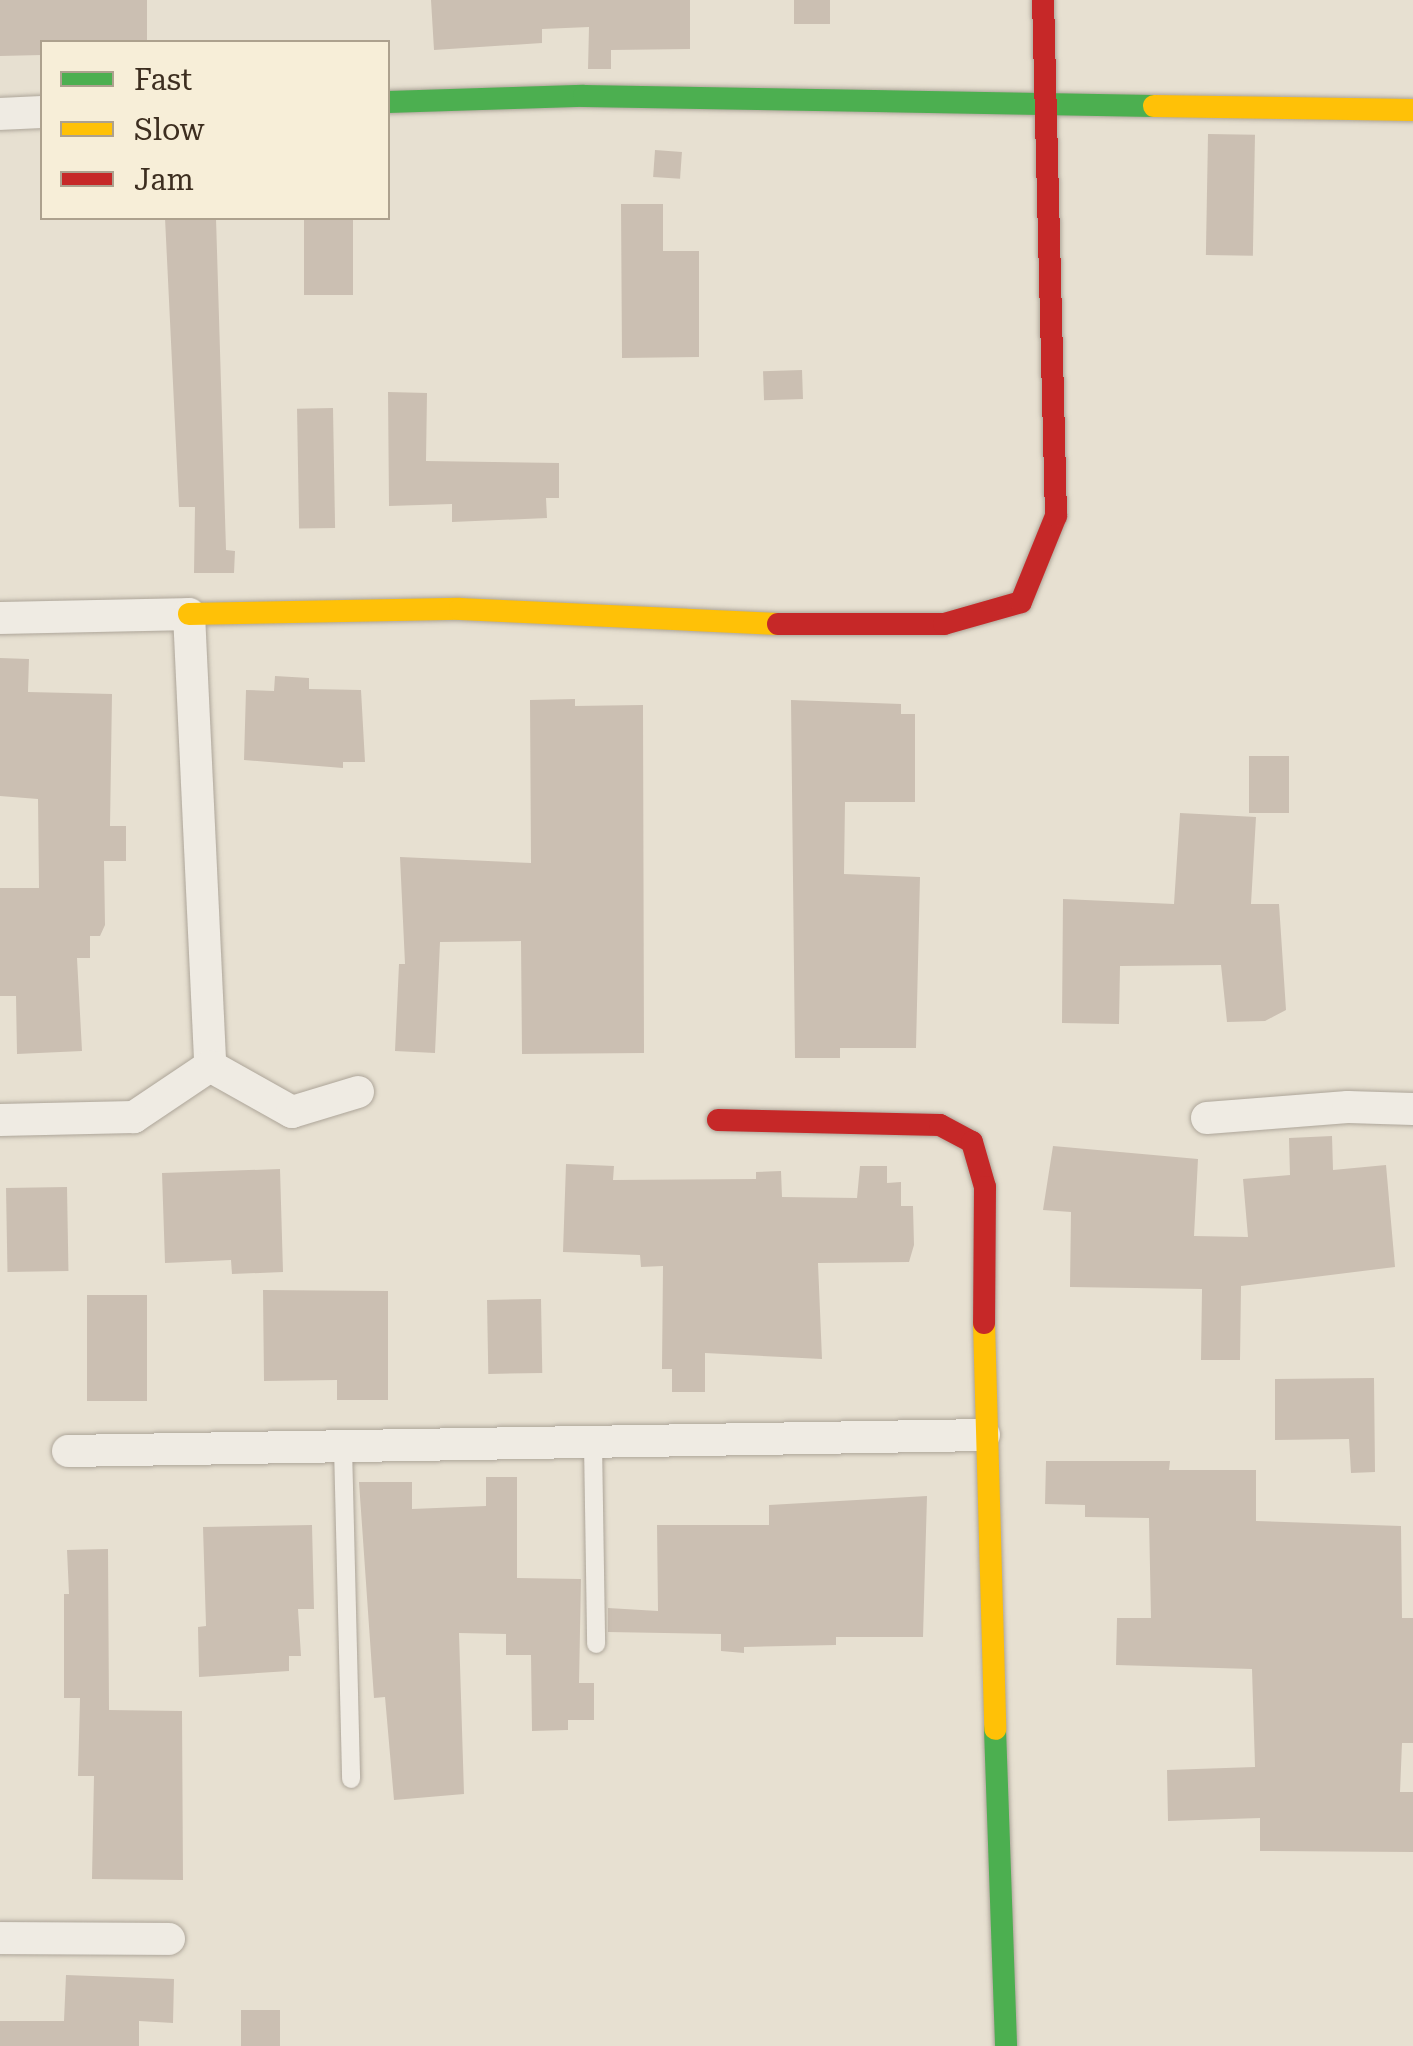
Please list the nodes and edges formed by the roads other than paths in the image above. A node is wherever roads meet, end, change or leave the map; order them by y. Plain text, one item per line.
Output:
1 (1044, 0) edge
2 (390, 102) edge
3 (1045, 106) junction
4 (1413, 110) edge
5 (40, 112) edge
6 (0, 114) edge
7 (188, 614) junction
8 (0, 618) edge
9 (210, 1066) junction
10 (358, 1092) dead end
11 (1413, 1109) edge
12 (1207, 1118) dead end
13 (0, 1120) edge
14 (718, 1120) dead end
15 (984, 1436) junction
16 (593, 1443) junction
17 (343, 1446) junction
18 (68, 1451) dead end
19 (596, 1644) dead end
20 (351, 1779) dead end
21 (0, 1938) edge
22 (168, 1939) dead end
23 (1006, 2046) edge

1 - 3 street
2 - 3 street
3 - 4 street
3 - 7 street
5 - 6 street
7 - 8 street
7 - 9 street
9 - 10 street
9 - 13 street
11 - 12 street
14 - 15 street
15 - 16 street
15 - 23 street
16 - 17 street
16 - 19 lane
17 - 18 street
17 - 20 lane
21 - 22 street

